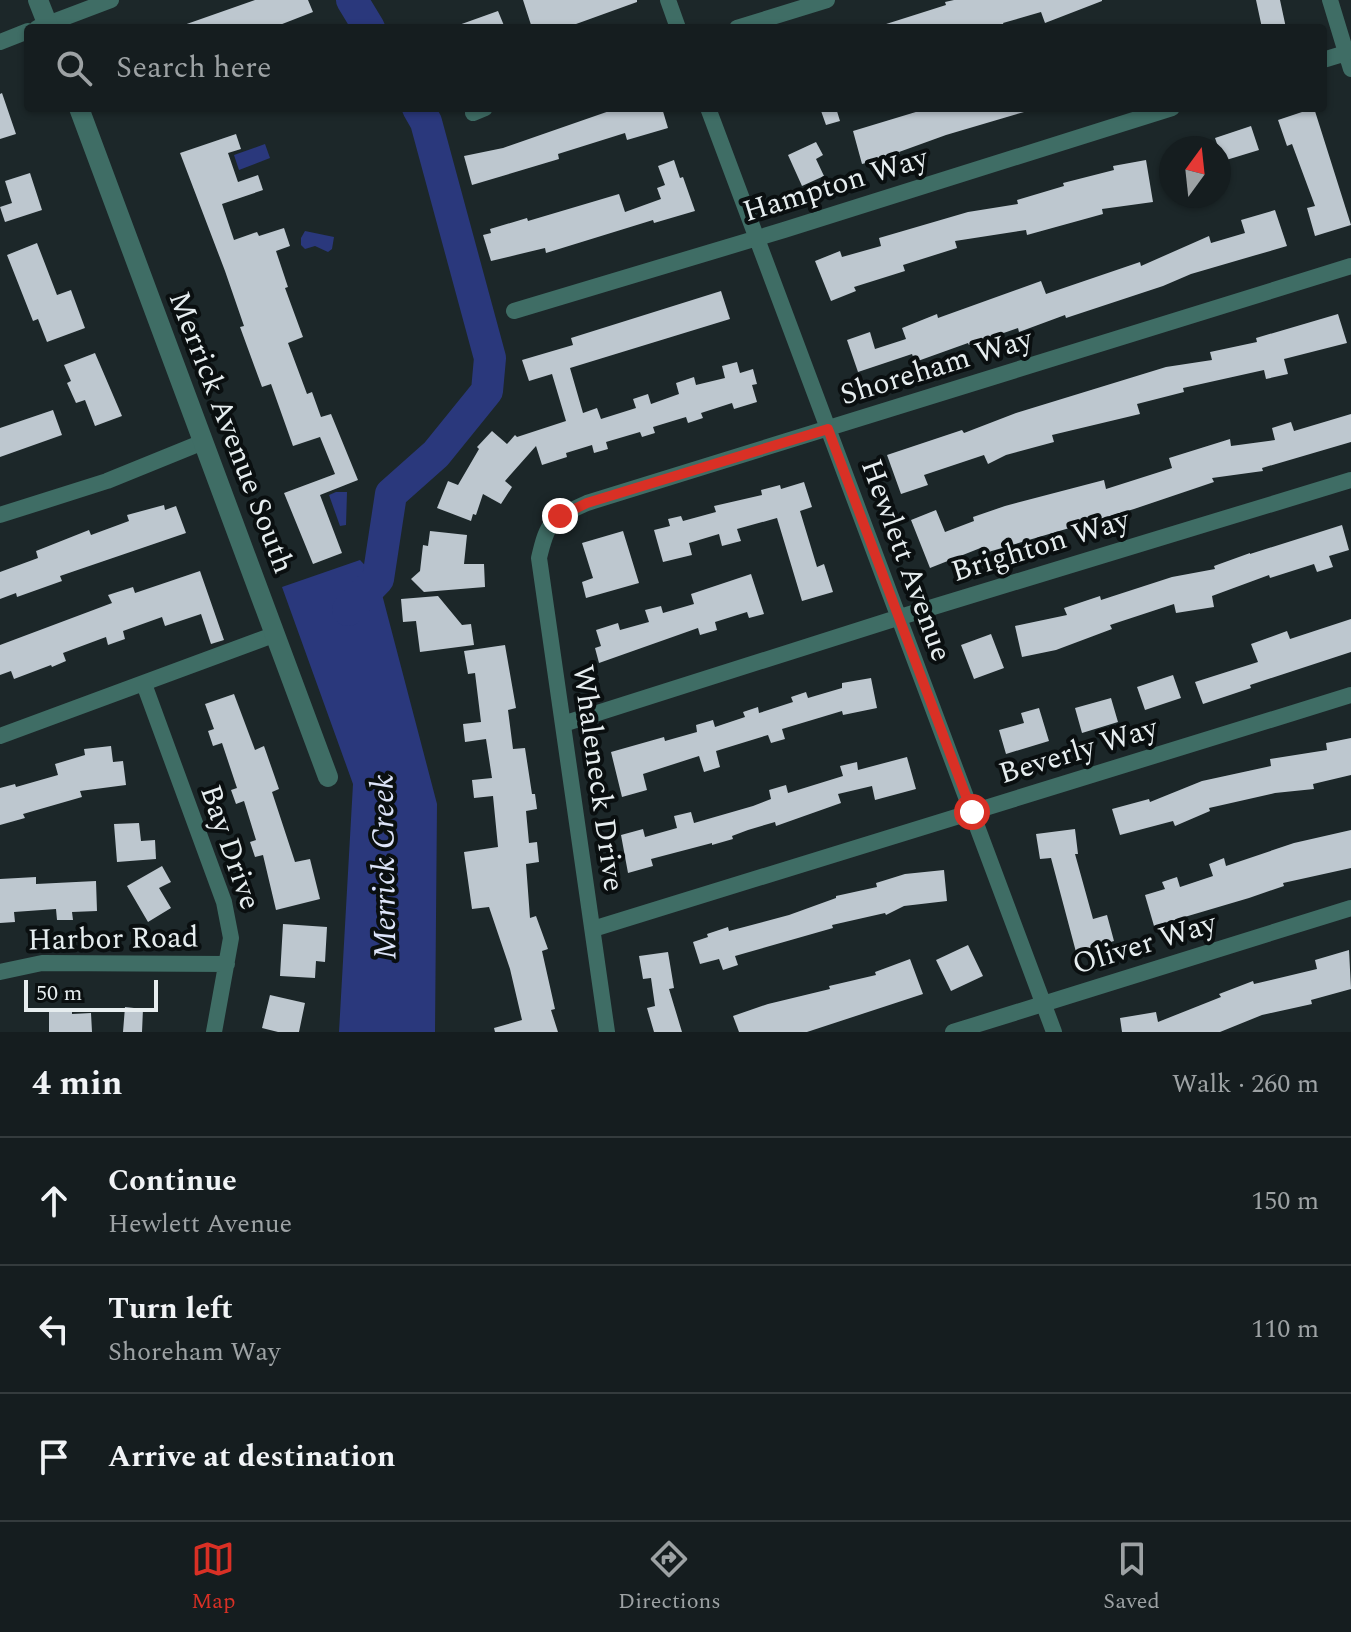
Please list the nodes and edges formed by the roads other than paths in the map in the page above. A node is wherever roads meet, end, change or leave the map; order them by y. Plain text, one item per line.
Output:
1 (38, 0) edge
2 (111, 0) edge
3 (668, 0) edge
4 (827, 0) edge
5 (1330, 0) edge
6 (40, 24) edge
7 (50, 24) edge
8 (677, 24) edge
9 (750, 24) edge
10 (24, 34) edge
11 (0, 42) edge
12 (1327, 60) edge
13 (1349, 61) edge
14 (80, 112) edge
15 (709, 112) edge
16 (1159, 112) edge
17 (755, 238) junction
18 (1351, 266) edge
19 (514, 311) dead end
20 (828, 429) junction
21 (203, 442) junction
22 (1351, 480) edge
23 (0, 515) edge
24 (545, 532) joint
25 (897, 618) junction
26 (276, 634) junction
27 (144, 684) junction
28 (1351, 695) edge
29 (563, 724) junction
30 (0, 736) edge
31 (328, 777) dead end
32 (972, 812) junction
33 (1351, 908) edge
34 (593, 929) junction
35 (227, 964) junction
36 (0, 972) edge
37 (1043, 1004) junction
38 (214, 1032) edge
39 (607, 1032) edge
40 (953, 1032) edge
41 (1054, 1032) edge

1 - 6 street
2 - 7 street
3 - 8 street
4 - 9 street
5 - 13 street
10 - 11 street
12 - 13 street
14 - 21 street, Merrick Avenue South
15 - 17 street, Hewlett Avenue
16 - 17 street, Hampton Way
17 - 19 street, Hampton Way
17 - 20 street, Hewlett Avenue
18 - 20 street, Shoreham Way
20 - 24 street, Shoreham Way
20 - 25 street, Hewlett Avenue
21 - 23 street
21 - 26 street, Merrick Avenue South
22 - 25 street, Brighton Way
24 - 29 street, Whaleneck Drive
25 - 29 street, Brighton Way
25 - 32 street, Hewlett Avenue
26 - 27 street
26 - 31 street, Merrick Avenue South
27 - 30 street
27 - 35 street, Bay Drive
28 - 32 street, Beverly Way
29 - 34 street, Whaleneck Drive
32 - 34 street, Beverly Way
32 - 37 street, Hewlett Avenue
33 - 37 street, Oliver Way
34 - 39 street, Whaleneck Drive
35 - 36 street, Harbor Road
35 - 38 street, Bay Drive
37 - 40 street, Oliver Way
37 - 41 street, Hewlett Avenue

